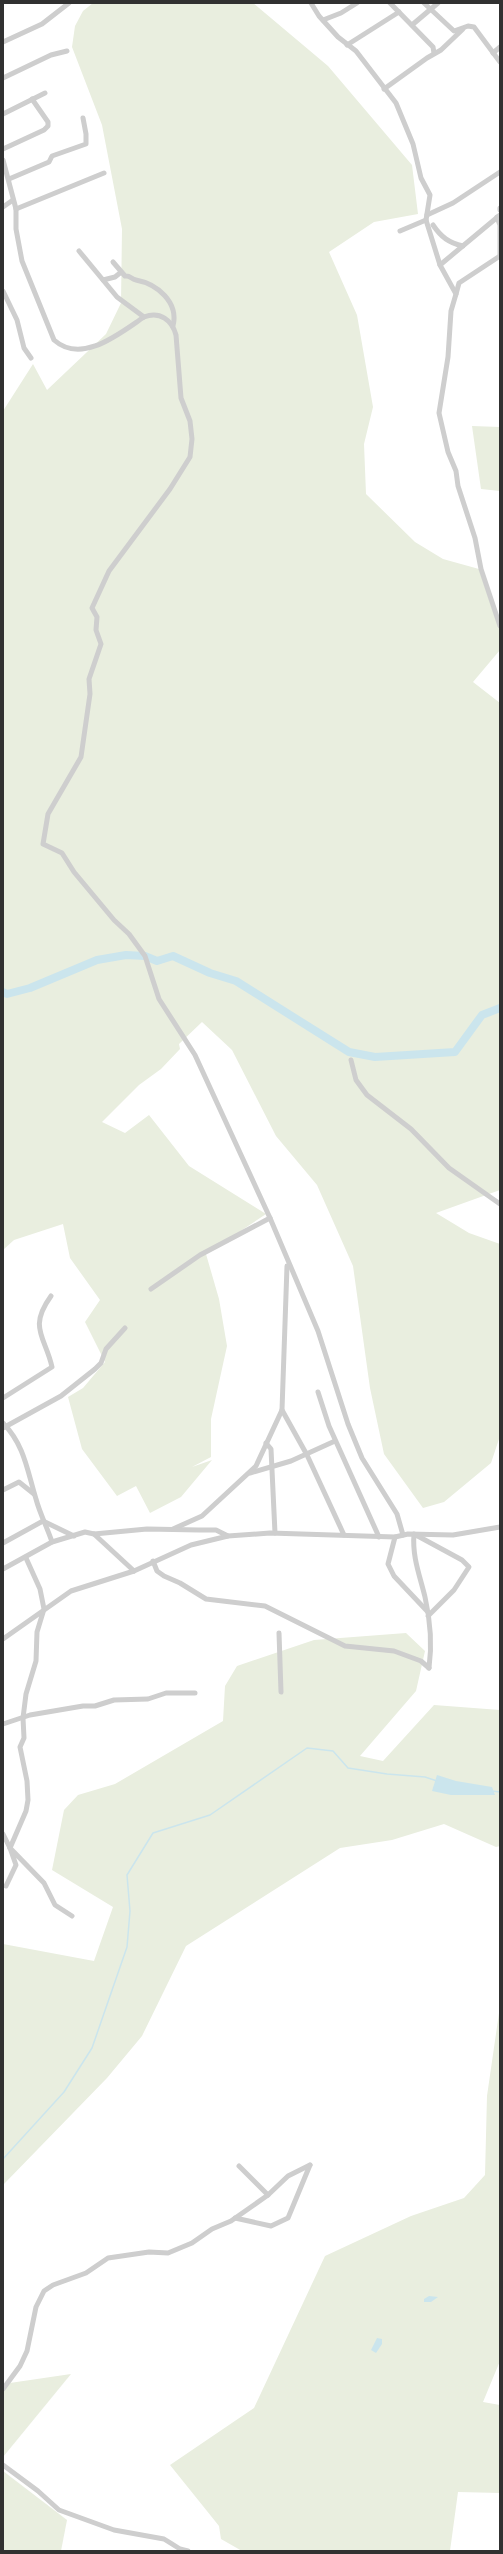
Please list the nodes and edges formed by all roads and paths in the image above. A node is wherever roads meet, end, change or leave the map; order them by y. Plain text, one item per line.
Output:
1 (69, 3) edge
2 (311, 3) edge
3 (357, 3) edge
4 (390, 3) edge
5 (424, 3) edge
6 (438, 3) edge
7 (429, 10) junction
8 (399, 12) junction
9 (323, 20) junction
10 (412, 25) junction
11 (464, 28) junction
12 (3, 42) edge
13 (347, 45) junction
14 (500, 47) edge
15 (67, 51) dead end
16 (434, 53) junction
17 (493, 53) junction
18 (500, 62) edge
19 (3, 78) edge
20 (384, 90) junction
21 (44, 93) dead end
22 (32, 99) junction
23 (3, 114) edge
24 (83, 118) dead end
25 (3, 149) edge
26 (3, 160) edge
27 (500, 172) edge
28 (104, 173) dead end
29 (10, 179) junction
30 (13, 200) junction
31 (3, 207) edge
32 (16, 209) junction
33 (428, 216) junction
34 (499, 216) edge
35 (433, 225) junction
36 (400, 231) dead end
37 (430, 234) junction
38 (463, 246) junction
39 (79, 251) dead end
40 (500, 256) edge
41 (113, 262) dead end
42 (440, 265) junction
43 (120, 273) junction
44 (103, 280) junction
45 (3, 290) edge
46 (456, 294) junction
47 (144, 317) junction
48 (173, 326) junction
49 (31, 358) dead end
50 (500, 626) edge
51 (351, 1060) dead end
52 (500, 1204) edge
53 (270, 1218) junction
54 (280, 1243) junction
55 (151, 1289) dead end
56 (51, 1296) dead end
57 (125, 1328) dead end
58 (318, 1392) dead end
59 (3, 1398) edge
60 (282, 1410) junction
61 (4, 1426) edge
62 (336, 1440) junction
63 (266, 1443) junction
64 (307, 1455) junction
65 (270, 1468) junction
66 (249, 1473) junction
67 (3, 1490) edge
68 (34, 1494) junction
69 (43, 1521) junction
70 (500, 1528) edge
71 (173, 1529) junction
72 (275, 1533) junction
73 (94, 1534) junction
74 (414, 1534) junction
75 (344, 1535) junction
76 (403, 1535) junction
77 (74, 1536) junction
78 (228, 1536) junction
79 (379, 1537) junction
80 (395, 1537) junction
81 (52, 1542) junction
82 (3, 1543) edge
83 (26, 1558) junction
84 (153, 1561) junction
85 (3, 1569) edge
86 (134, 1571) junction
87 (42, 1612) junction
88 (427, 1614) junction
89 (279, 1632) dead end
90 (3, 1639) edge
91 (281, 1692) dead end
92 (195, 1693) dead end
93 (23, 1718) junction
94 (3, 1724) edge
95 (3, 1834) edge
96 (10, 1848) junction
97 (6, 1886) dead end
98 (72, 1916) dead end
99 (239, 2166) dead end
100 (268, 2195) junction
101 (235, 2218) junction
102 (3, 2389) edge
103 (3, 2466) edge
104 (188, 2551) edge

1 - 12 street
2 - 9 street
3 - 9 street
4 - 8 street
5 - 7 street
6 - 7 street
7 - 10 street
7 - 11 street
8 - 10 street
8 - 13 street
9 - 13 street
10 - 16 street
11 - 16 street
11 - 17 street
13 - 20 street
14 - 17 street
15 - 19 street
16 - 20 street
17 - 18 street
20 - 33 street
21 - 22 street
22 - 23 street
22 - 25 street
24 - 29 street
26 - 29 street
27 - 33 street
28 - 32 street
29 - 30 street
30 - 31 street
30 - 32 street
32 - 47 street
33 - 35 street
33 - 36 street
33 - 37 street
34 - 38 street
34 - 40 street
35 - 37 street
35 - 38 street
37 - 42 street
38 - 42 street
39 - 44 street
40 - 46 street
41 - 43 street
42 - 46 street
43 - 44 street
43 - 48 street
44 - 47 street
45 - 49 street
46 - 50 street
47 - 48 street
48 - 53 street
51 - 52 street
53 - 54 street
53 - 55 street
54 - 60 street
54 - 76 street
56 - 59 street
57 - 61 street
58 - 62 street
60 - 63 street
60 - 64 street
61 - 68 street
62 - 64 street
62 - 79 street
63 - 65 street
63 - 66 street
64 - 65 street
64 - 75 street
65 - 66 street
65 - 72 street
66 - 71 street
67 - 68 street
68 - 69 street
69 - 77 street
69 - 81 street
69 - 82 street
70 - 74 street
71 - 73 street
71 - 78 street
72 - 75 street
72 - 78 street
73 - 77 street
73 - 86 street
74 - 76 street
74 - 88 street
74 - 88 street
75 - 79 street
76 - 80 street
77 - 81 street
78 - 84 street
79 - 80 street
80 - 88 street
81 - 83 street
83 - 85 street
83 - 87 street
84 - 86 street
84 - 88 street
86 - 87 street
87 - 90 street
87 - 93 street
89 - 91 street
92 - 93 street
93 - 94 street
93 - 96 street
95 - 96 street
96 - 97 street
96 - 98 street
99 - 100 street
100 - 101 street
100 - 101 street
101 - 102 street
103 - 104 street

